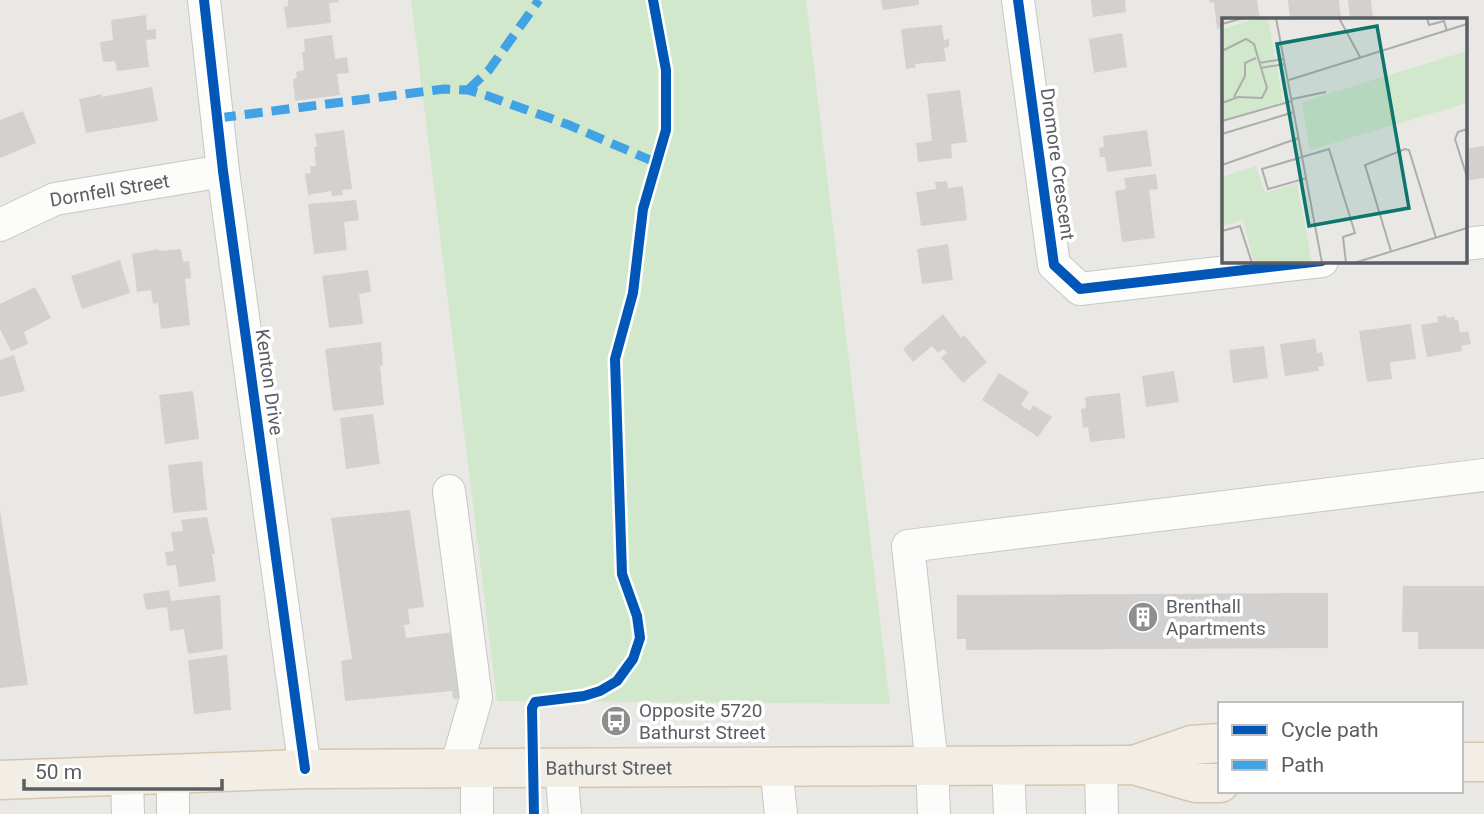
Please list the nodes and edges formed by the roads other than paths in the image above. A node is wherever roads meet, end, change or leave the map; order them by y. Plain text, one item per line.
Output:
1 (204, 0) edge
2 (1018, 0) edge
3 (223, 171) junction
4 (0, 225) edge
5 (1484, 242) edge
6 (1466, 244) edge
7 (1313, 262) edge
8 (1484, 475) edge
9 (449, 491) dead end
10 (1218, 743) edge
11 (1463, 762) edge
12 (1484, 762) edge
13 (932, 765) junction
14 (1008, 765) junction
15 (1118, 765) junction
16 (776, 766) junction
17 (561, 767) junction
18 (466, 768) junction
19 (305, 769) junction
20 (173, 774) junction
21 (0, 780) edge
22 (1218, 783) edge
23 (128, 795) edge
24 (173, 814) edge
25 (477, 814) edge
26 (565, 814) edge
27 (781, 814) edge
28 (934, 814) edge
29 (1010, 814) edge
30 (1102, 814) edge

1 - 3 street, Kenton Drive
2 - 7 street, Dromore Crescent
3 - 4 street, Dornfell Street
3 - 19 street, Kenton Drive
5 - 6 street
8 - 13 street
9 - 18 street
10 - 15 main road, Bathurst Street
11 - 12 main road
13 - 14 main road, Bathurst Street
13 - 16 main road, Bathurst Street
13 - 28 street
14 - 15 main road, Bathurst Street
14 - 29 street
15 - 22 main road, Bathurst Street
15 - 30 street
16 - 17 main road, Bathurst Street
16 - 27 street
17 - 18 main road, Bathurst Street
17 - 26 street
18 - 19 main road, Bathurst Street
18 - 25 street
19 - 20 main road, Bathurst Street
20 - 23 main road, Bathurst Street
20 - 24 street
21 - 23 main road, Bathurst Street

